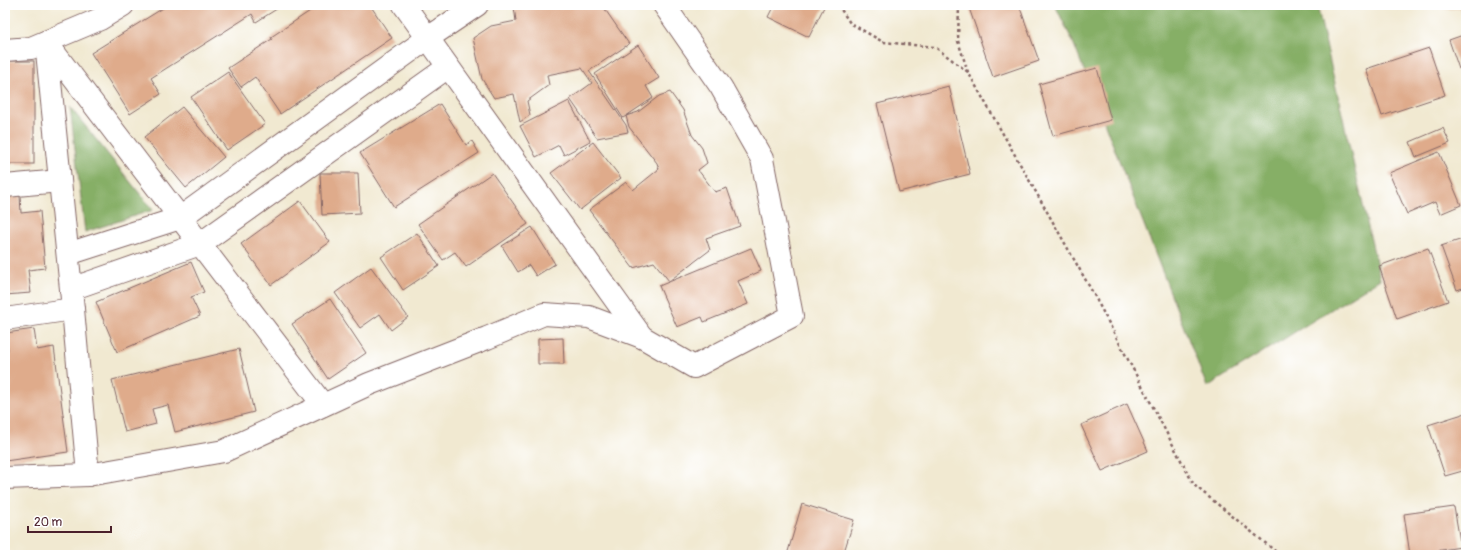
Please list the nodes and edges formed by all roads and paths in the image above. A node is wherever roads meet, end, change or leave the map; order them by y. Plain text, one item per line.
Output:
1 (123, 5) edge
2 (404, 5) edge
3 (477, 5) edge
4 (664, 5) edge
5 (838, 5) edge
6 (959, 5) edge
7 (428, 38) junction
8 (46, 42) junction
9 (5, 50) edge
10 (448, 67) junction
11 (968, 72) junction
12 (60, 181) junction
13 (5, 186) edge
14 (180, 218) junction
15 (200, 244) junction
16 (68, 254) junction
17 (72, 299) junction
18 (5, 319) edge
19 (642, 337) junction
20 (323, 405) junction
21 (88, 475) junction
22 (5, 478) edge
23 (1280, 555) edge

1 - 8 street
2 - 7 street
3 - 7 street
4 - 19 street
5 - 11 path
6 - 11 path
7 - 10 street
7 - 14 street
8 - 9 street
8 - 12 street
8 - 14 street
10 - 15 street
10 - 19 street
11 - 23 path
12 - 13 street
12 - 16 street
14 - 15 street
14 - 16 street
15 - 17 street
15 - 20 street
16 - 17 street
17 - 18 street
17 - 21 street
19 - 20 street
20 - 21 street
21 - 22 street

